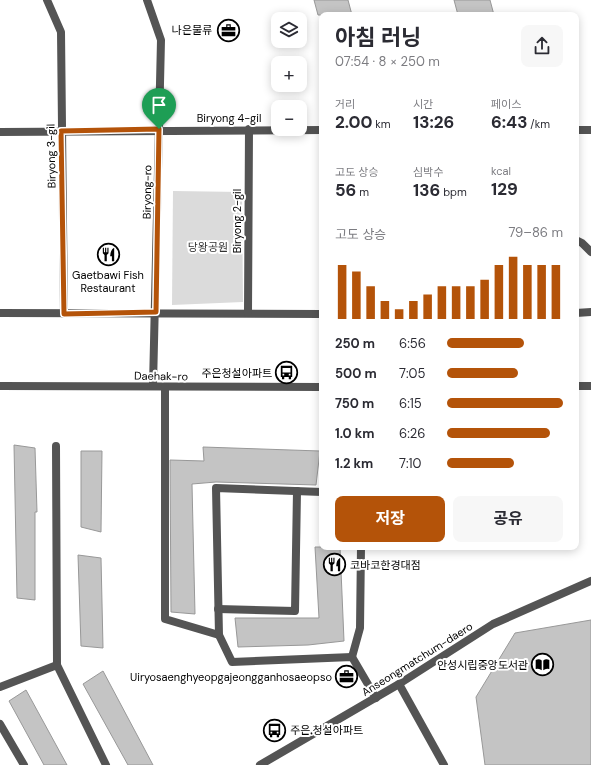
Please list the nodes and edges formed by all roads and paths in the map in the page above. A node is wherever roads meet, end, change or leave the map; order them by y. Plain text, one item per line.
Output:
1 (47, 0) edge
2 (147, 0) edge
3 (159, 129) junction
4 (249, 130) junction
5 (319, 130) edge
6 (579, 130) edge
7 (591, 130) edge
8 (61, 131) junction
9 (0, 132) edge
10 (579, 241) edge
11 (591, 252) edge
12 (156, 312) junction
13 (591, 312) edge
14 (248, 313) junction
15 (579, 313) edge
16 (0, 314) edge
17 (64, 314) junction
18 (319, 314) edge
19 (0, 386) edge
20 (153, 386) junction
21 (579, 386) edge
22 (591, 386) edge
23 (165, 387) junction
24 (319, 387) edge
25 (56, 446) dead end
26 (297, 491) junction
27 (319, 492) edge
28 (361, 550) edge
29 (591, 581) edge
30 (218, 609) junction
31 (219, 634) junction
32 (352, 657) junction
33 (57, 664) junction
34 (399, 684) junction
35 (0, 687) edge
36 (376, 698) junction
37 (0, 724) edge
38 (24, 765) edge
39 (106, 765) edge
40 (260, 765) edge
41 (444, 765) edge

1 - 8 street, Biryong 3-gil
2 - 3 street, Biryong-ro
3 - 4 street, Biryong 4-gil
3 - 8 street, Biryong 4-gil
3 - 12 street, Biryong-ro
4 - 5 street, Biryong 4-gil
4 - 14 street, Biryong 2-gil
6 - 7 street
8 - 9 street, Biryong 4-gil
8 - 17 street, Biryong 3-gil
10 - 11 street
12 - 14 street
12 - 17 street
12 - 20 street, Biryong-ro
13 - 15 street
14 - 18 street
16 - 17 street
19 - 20 street, Daehak-ro
20 - 23 street, Daehak-ro
21 - 22 street
23 - 24 street, Daehak-ro
23 - 31 street
25 - 33 street
26 - 27 street
26 - 30 street
26 - 30 street
28 - 32 street
29 - 34 street, Anseongmatchum-daero
30 - 31 street
31 - 32 street
32 - 36 street
33 - 35 street
33 - 39 street
34 - 36 street, Anseongmatchum-daero
34 - 41 street
36 - 40 street, Anseongmatchum-daero
37 - 38 street

